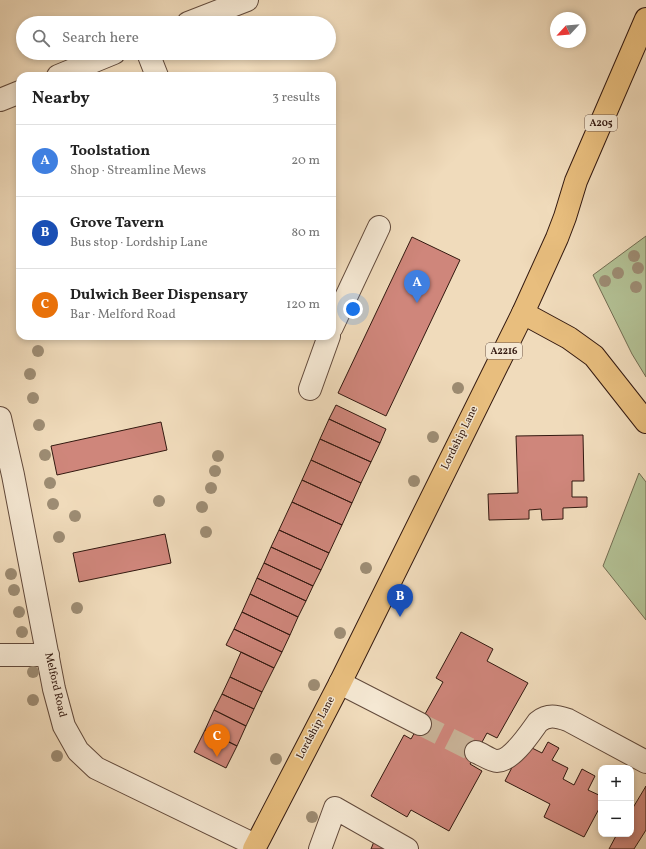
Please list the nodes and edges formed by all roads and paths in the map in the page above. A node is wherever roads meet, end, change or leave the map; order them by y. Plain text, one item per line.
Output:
1 (247, 0) edge
2 (206, 16) edge
3 (646, 19) edge
4 (97, 60) edge
5 (151, 60) edge
6 (68, 72) edge
7 (155, 72) edge
8 (16, 94) edge
9 (0, 100) edge
10 (379, 227) dead end
11 (523, 313) junction
12 (336, 317) edge
13 (327, 340) edge
14 (310, 389) dead end
15 (0, 418) edge
16 (646, 422) edge
17 (0, 655) edge
18 (48, 655) junction
19 (340, 683) junction
20 (420, 724) tunnel mouth
21 (476, 752) tunnel mouth
22 (646, 762) edge
23 (254, 847) edge
24 (320, 849) edge
25 (407, 849) edge

1 - 2 street
3 - 11 main road, Lordship Lane / A205
4 - 6 street
5 - 7 street
8 - 9 street
10 - 12 street
11 - 16 main road
11 - 19 main road, Lordship Lane / A2216
13 - 14 street
15 - 18 street, Melford Road
17 - 18 street
18 - 23 street, Melford Road
19 - 20 street
19 - 23 main road, Lordship Lane / A2216
21 - 22 street
24 - 25 street

